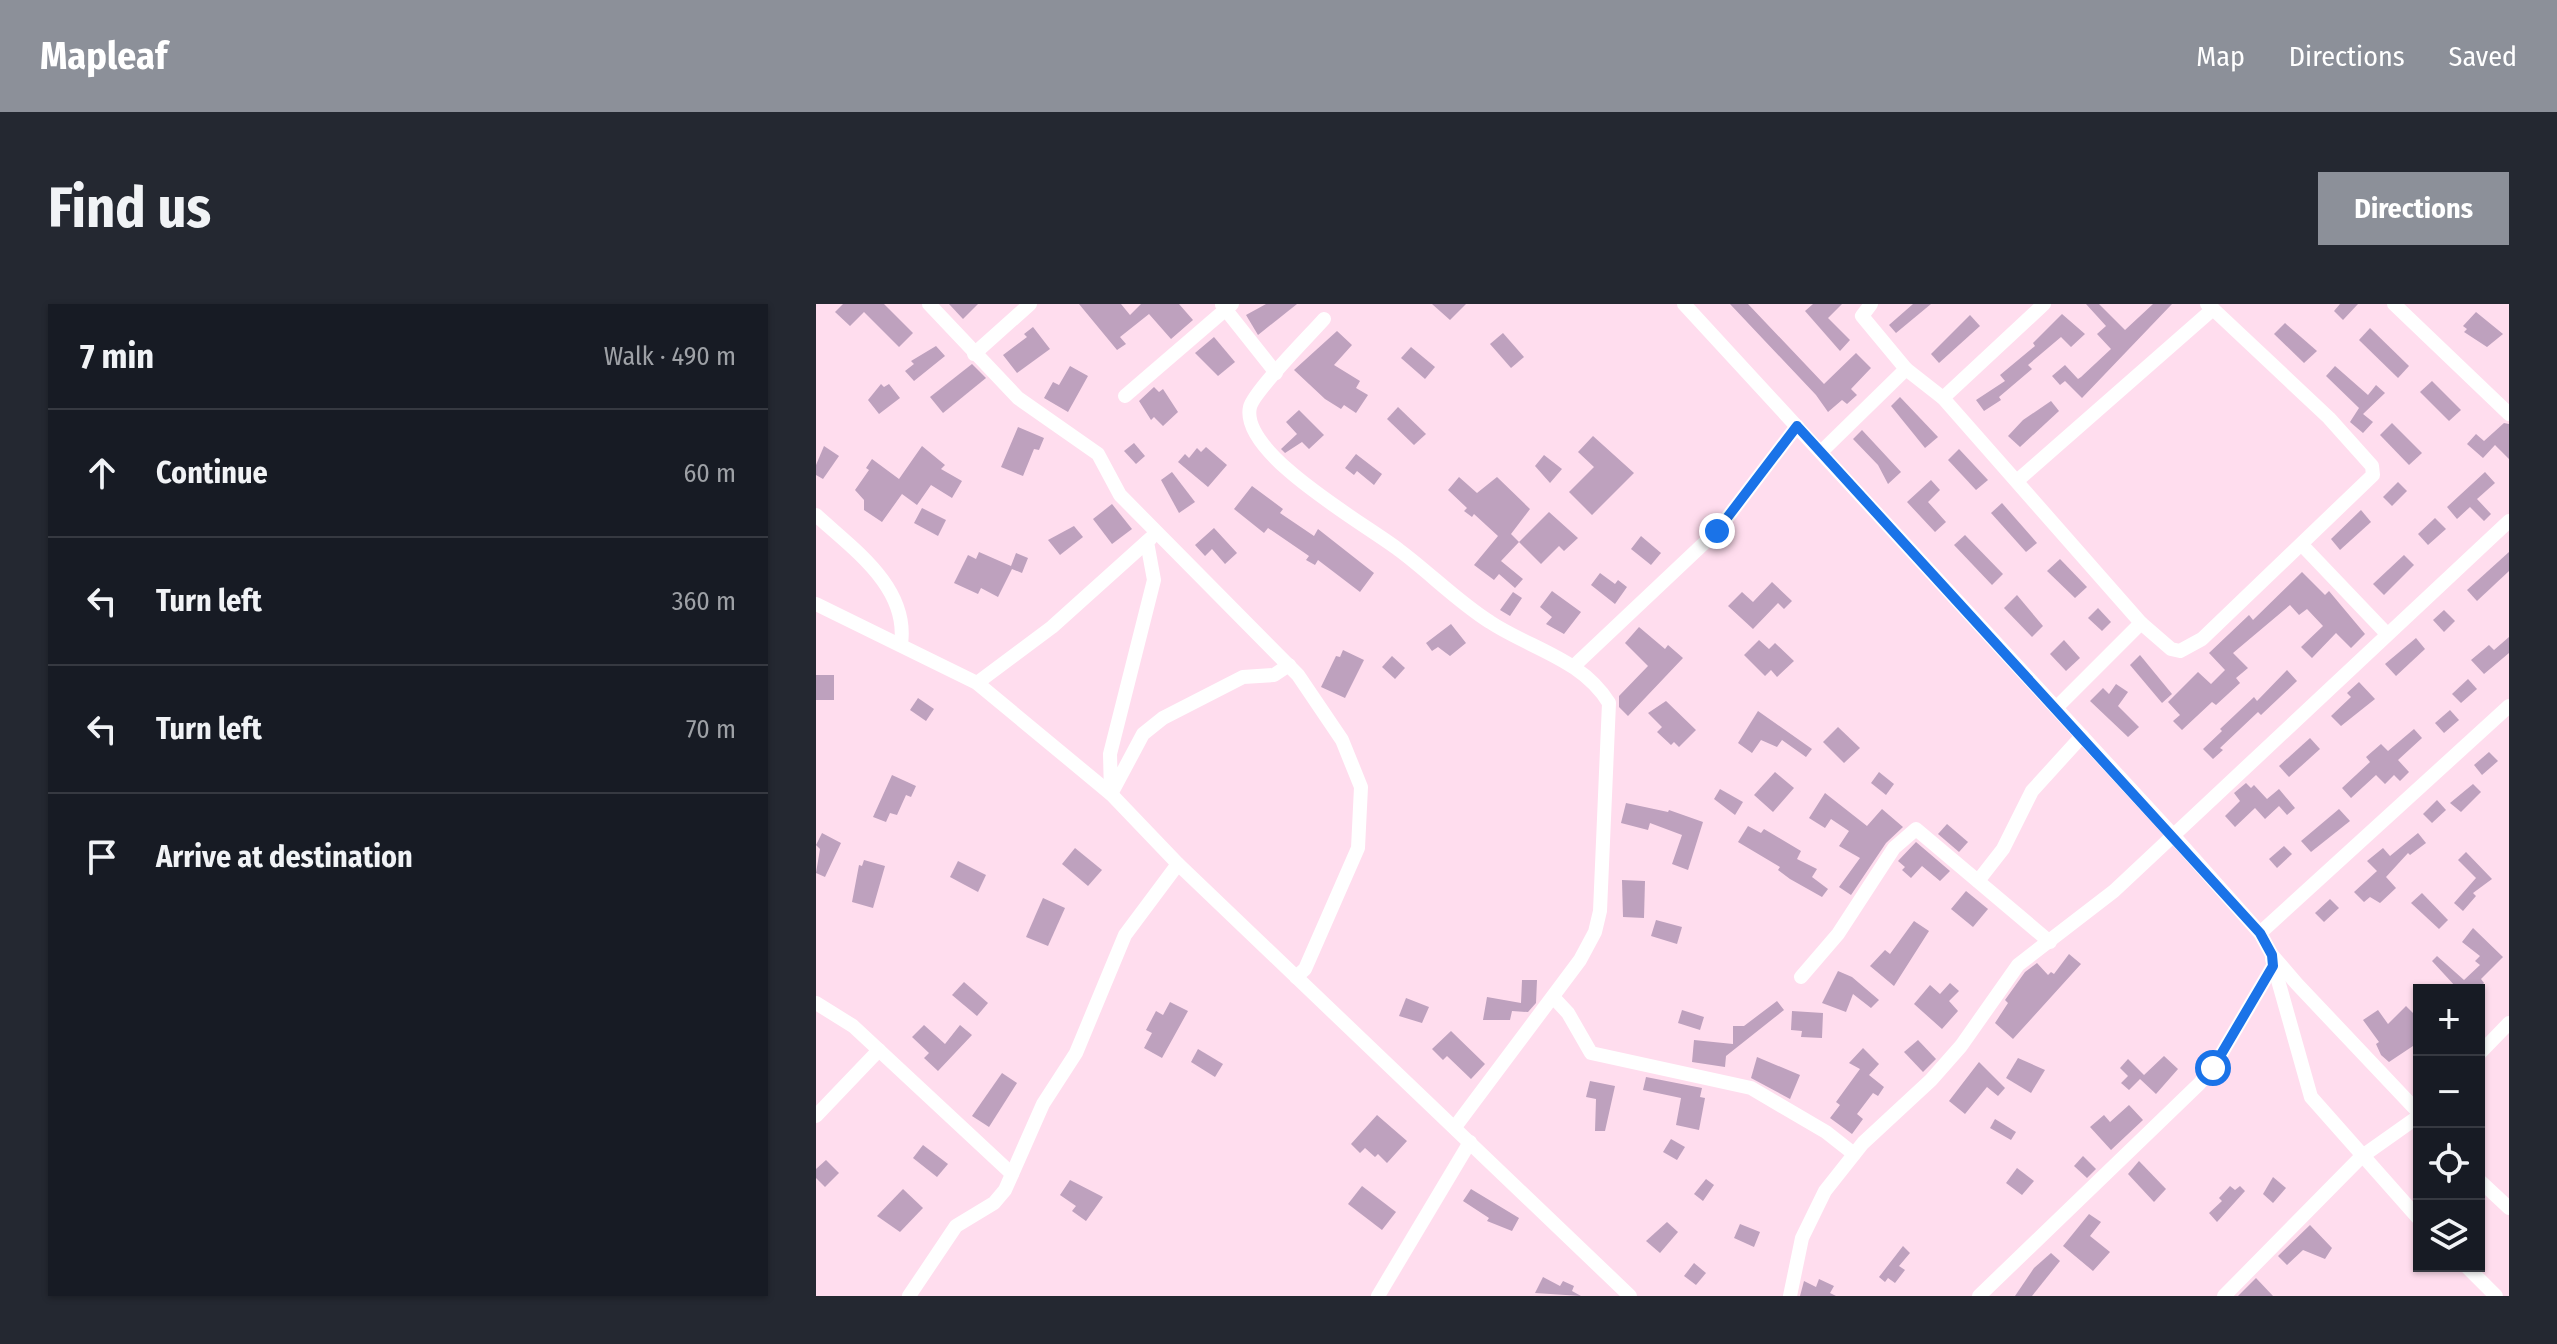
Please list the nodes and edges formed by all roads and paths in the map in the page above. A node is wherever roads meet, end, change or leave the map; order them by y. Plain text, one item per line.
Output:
1 (929, 304) edge
2 (1030, 304) edge
3 (1684, 304) edge
4 (1871, 304) edge
5 (2044, 304) edge
6 (2394, 304) edge
7 (1226, 306) edge
8 (2210, 307) edge
9 (1324, 319) dead end
10 (974, 354) junction
11 (1906, 369) junction
12 (1276, 373) junction
13 (1125, 396) dead end
14 (1943, 398) junction
15 (2509, 414) edge
16 (1797, 426) junction
17 (1821, 452) junction
18 (2018, 480) junction
19 (816, 515) edge
20 (2509, 521) edge
21 (1152, 537) junction
22 (2303, 546) junction
23 (816, 604) edge
24 (2141, 623) junction
25 (2387, 634) junction
26 (901, 644) junction
27 (1289, 665) junction
28 (1575, 665) junction
29 (977, 683) junction
30 (2509, 706) edge
31 (2056, 708) junction
32 (2082, 736) junction
33 (1111, 794) junction
34 (2172, 834) junction
35 (1178, 864) junction
36 (1978, 881) junction
37 (2260, 933) junction
38 (2050, 942) junction
39 (2272, 960) junction
40 (1296, 977) junction
41 (1801, 977) dead end
42 (1554, 998) junction
43 (816, 1003) edge
44 (2509, 1023) edge
45 (2485, 1048) edge
46 (879, 1050) junction
47 (2413, 1109) edge
48 (816, 1116) edge
49 (2413, 1119) edge
50 (1455, 1127) junction
51 (1470, 1142) junction
52 (1854, 1154) junction
53 (2361, 1157) junction
54 (1012, 1174) junction
55 (2485, 1186) edge
56 (2509, 1208) edge
57 (2413, 1213) edge
58 (2471, 1272) edge
59 (1986, 1294) edge
60 (2492, 1295) edge
61 (909, 1296) edge
62 (1378, 1296) edge
63 (1630, 1296) edge
64 (1790, 1296) edge
65 (2224, 1296) edge

1 - 10 street
2 - 10 street
3 - 16 street
4 - 11 street
5 - 14 street
6 - 15 street
7 - 12 street
7 - 13 street
8 - 18 street
8 - 22 street
9 - 12 street
10 - 21 street
11 - 14 street
11 - 17 street
12 - 28 street
14 - 18 street
16 - 17 street
16 - 28 street
17 - 31 street
18 - 24 street
19 - 26 street
20 - 25 street
21 - 27 street
21 - 29 street
21 - 33 street
22 - 24 street
22 - 25 street
23 - 26 street
24 - 31 street
25 - 34 street
26 - 29 street
27 - 33 street
27 - 40 street
28 - 42 street
29 - 33 street
30 - 37 street
31 - 32 street
32 - 34 street
32 - 36 street
33 - 35 street
34 - 37 street
34 - 38 street
35 - 40 street
35 - 54 street
36 - 38 street
36 - 41 street
37 - 39 street
38 - 52 street
39 - 47 street
39 - 53 street
39 - 59 street
40 - 50 street
42 - 50 street
42 - 52 street
43 - 46 street
44 - 45 street
46 - 48 street
46 - 54 street
49 - 53 street
50 - 51 street
51 - 62 street
51 - 63 street
52 - 64 street
53 - 57 street
53 - 65 street
54 - 61 street
55 - 56 street
58 - 60 street

